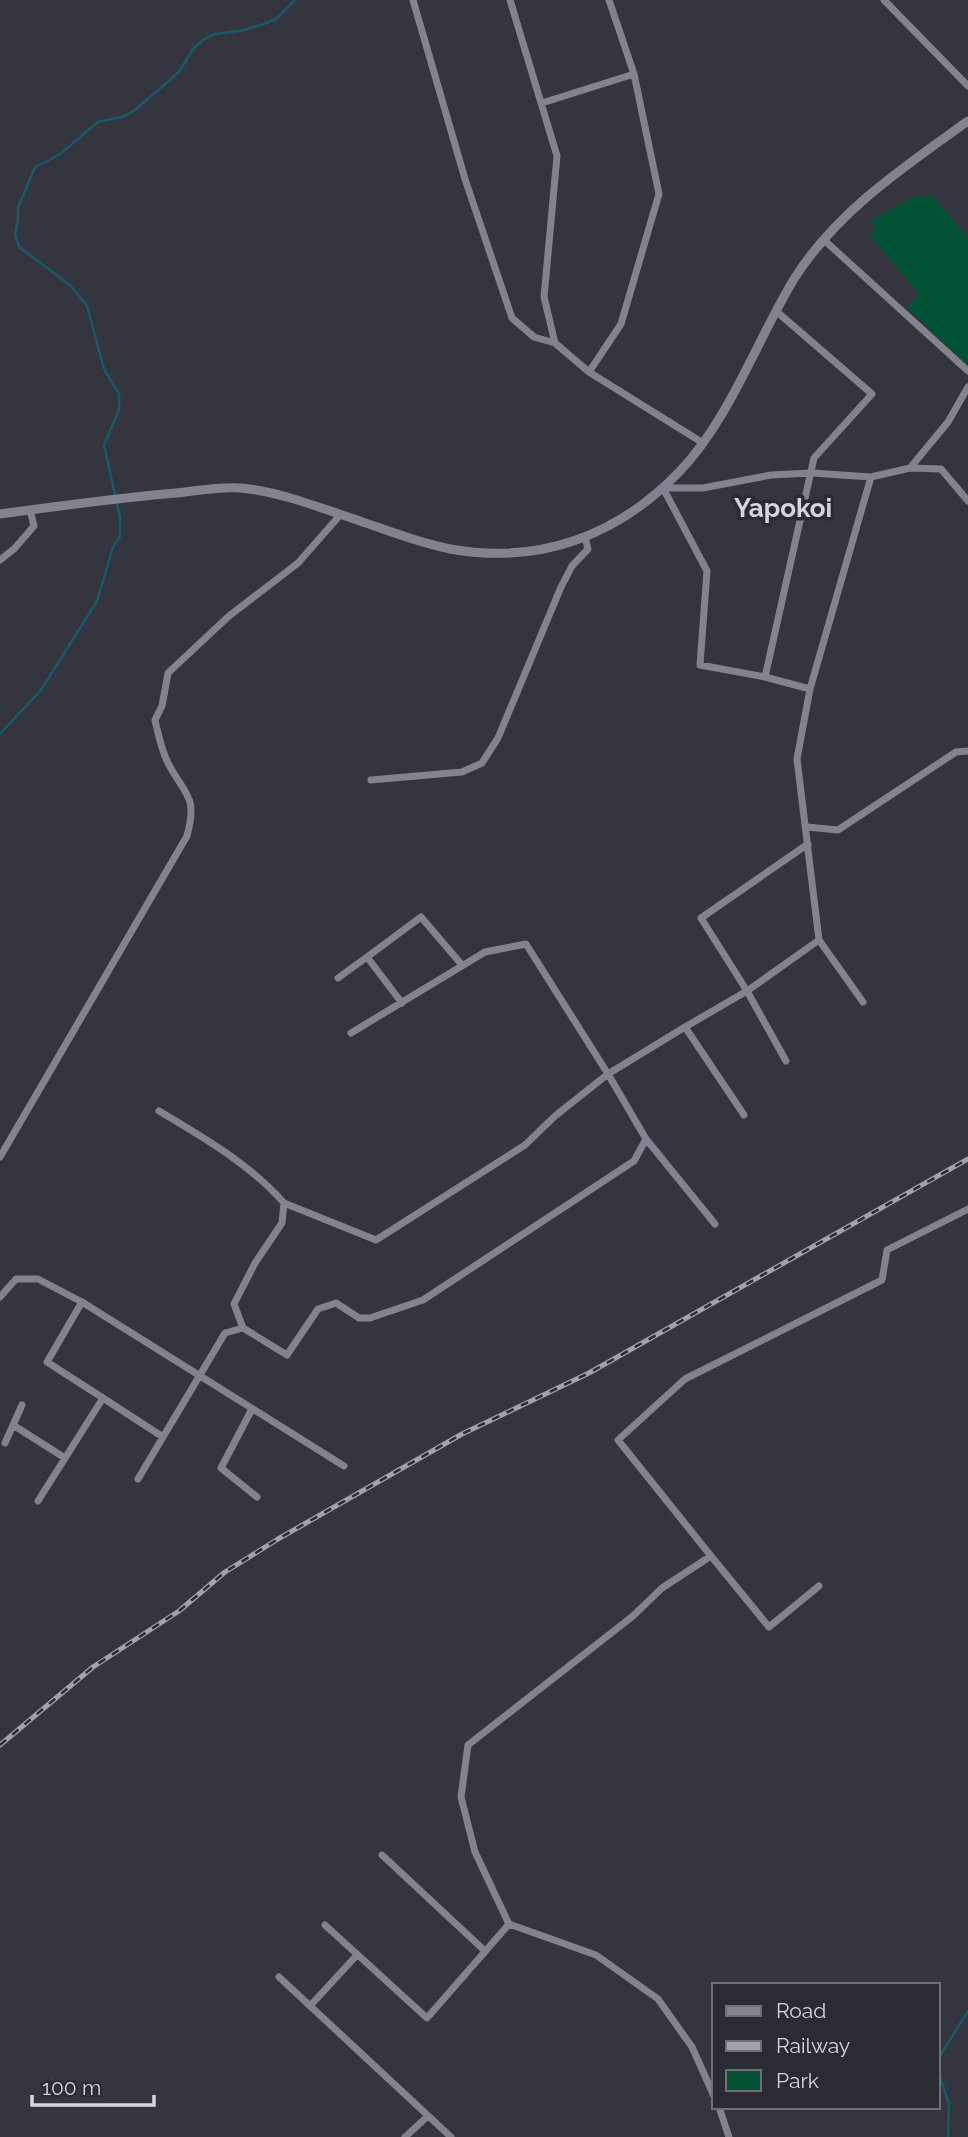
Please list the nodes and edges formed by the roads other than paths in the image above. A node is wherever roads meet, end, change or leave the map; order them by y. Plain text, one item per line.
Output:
1 (413, 0) edge
2 (510, 0) edge
3 (609, 0) edge
4 (884, 0) edge
5 (634, 74) junction
6 (968, 86) edge
7 (542, 103) junction
8 (968, 121) edge
9 (824, 240) junction
10 (776, 311) junction
11 (555, 343) junction
12 (968, 371) edge
13 (589, 372) junction
14 (968, 387) edge
15 (703, 443) junction
16 (911, 468) junction
17 (812, 473) junction
18 (871, 477) junction
19 (663, 488) junction
20 (968, 501) edge
21 (30, 510) junction
22 (0, 514) edge
23 (341, 514) junction
24 (585, 537) junction
25 (0, 560) edge
26 (765, 677) junction
27 (810, 689) junction
28 (968, 751) edge
29 (371, 780) dead end
30 (807, 827) junction
31 (808, 844) junction
32 (820, 940) junction
33 (367, 957) junction
34 (462, 965) junction
35 (338, 978) dead end
36 (747, 991) junction
37 (402, 1003) junction
38 (863, 1003) dead end
39 (685, 1027) junction
40 (351, 1034) dead end
41 (786, 1061) dead end
42 (608, 1074) junction
43 (159, 1111) dead end
44 (744, 1115) dead end
45 (646, 1139) junction
46 (0, 1157) edge
47 (284, 1203) junction
48 (968, 1209) edge
49 (715, 1224) dead end
50 (0, 1297) edge
51 (82, 1302) junction
52 (243, 1328) junction
53 (200, 1376) junction
54 (103, 1398) junction
55 (22, 1405) dead end
56 (252, 1409) junction
57 (13, 1425) junction
58 (163, 1437) junction
59 (5, 1443) dead end
60 (65, 1458) junction
61 (344, 1466) dead end
62 (138, 1479) dead end
63 (257, 1497) dead end
64 (38, 1501) dead end
65 (711, 1556) junction
66 (819, 1586) dead end
67 (382, 1855) dead end
68 (509, 1924) junction
69 (324, 1925) dead end
70 (485, 1951) junction
71 (357, 1955) junction
72 (279, 1977) dead end
73 (310, 2006) junction
74 (712, 2092) edge
75 (720, 2109) edge
76 (428, 2116) junction
77 (405, 2137) edge
78 (451, 2137) edge
79 (729, 2137) edge

1 - 11 street
2 - 7 street
3 - 5 street
4 - 6 street
5 - 7 street
5 - 13 street
7 - 11 street
8 - 9 street
9 - 10 street
9 - 12 street
10 - 15 street
10 - 17 street
11 - 13 street
13 - 15 street
14 - 16 street
15 - 19 street
16 - 18 street
16 - 20 street
17 - 18 street
17 - 19 street
17 - 26 street
18 - 27 street
19 - 24 street
19 - 26 street
21 - 22 street
21 - 23 street
21 - 25 street
23 - 24 street
23 - 46 street
24 - 29 street
26 - 27 street
27 - 30 street
28 - 30 street
30 - 31 street
31 - 32 street
31 - 36 street
32 - 36 street
32 - 38 street
33 - 34 street
33 - 35 street
33 - 37 street
34 - 37 street
34 - 42 street
36 - 39 street
36 - 41 street
37 - 40 street
39 - 42 street
39 - 44 street
42 - 45 street
42 - 47 street
43 - 47 street
45 - 49 street
45 - 52 street
47 - 52 street
48 - 65 street
50 - 51 street
51 - 53 street
51 - 54 street
52 - 53 street
53 - 56 street
53 - 58 street
54 - 58 street
54 - 60 street
55 - 57 street
56 - 61 street
56 - 63 street
57 - 59 street
57 - 60 street
58 - 62 street
60 - 64 street
65 - 66 street
65 - 68 street
67 - 70 street
68 - 70 street
68 - 74 street
69 - 71 street
70 - 71 street
71 - 73 street
72 - 73 street
73 - 76 street
75 - 79 street
76 - 77 street
76 - 78 street

